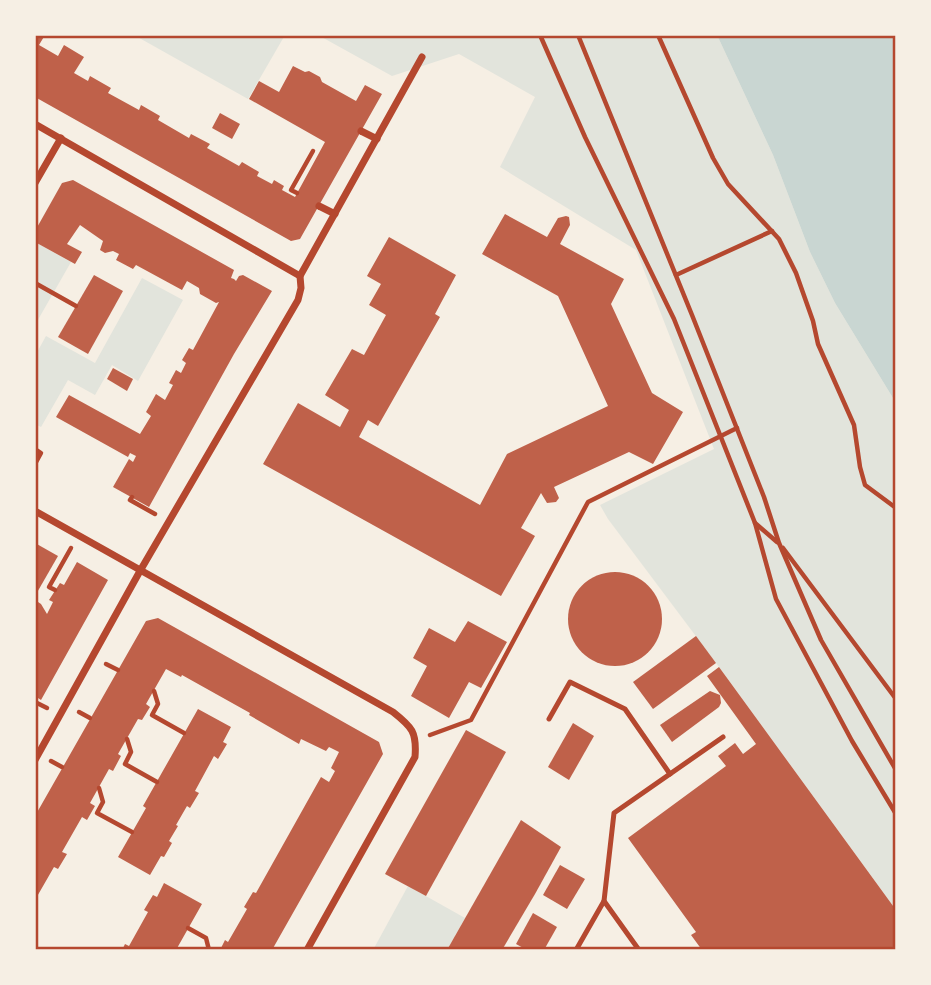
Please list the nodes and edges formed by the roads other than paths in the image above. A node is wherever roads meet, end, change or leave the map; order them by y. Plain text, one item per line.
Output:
1 (422, 57) dead end
2 (35, 124) edge
3 (361, 131) dead end
4 (61, 138) junction
5 (377, 139) junction
6 (35, 183) edge
7 (319, 206) dead end
8 (335, 214) junction
9 (300, 276) junction
10 (35, 510) edge
11 (141, 571) junction
12 (549, 719) dead end
13 (723, 737) dead end
14 (35, 760) edge
15 (670, 774) junction
16 (604, 901) junction
17 (307, 950) edge
18 (576, 950) edge
19 (639, 950) edge

1 - 5 street
2 - 4 street
3 - 5 street
4 - 6 street
4 - 9 street
5 - 8 street
7 - 8 street
8 - 9 street
9 - 11 street
10 - 11 street
11 - 14 street
11 - 17 street
12 - 15 lane
13 - 15 lane
15 - 16 lane
16 - 18 lane
16 - 19 lane

